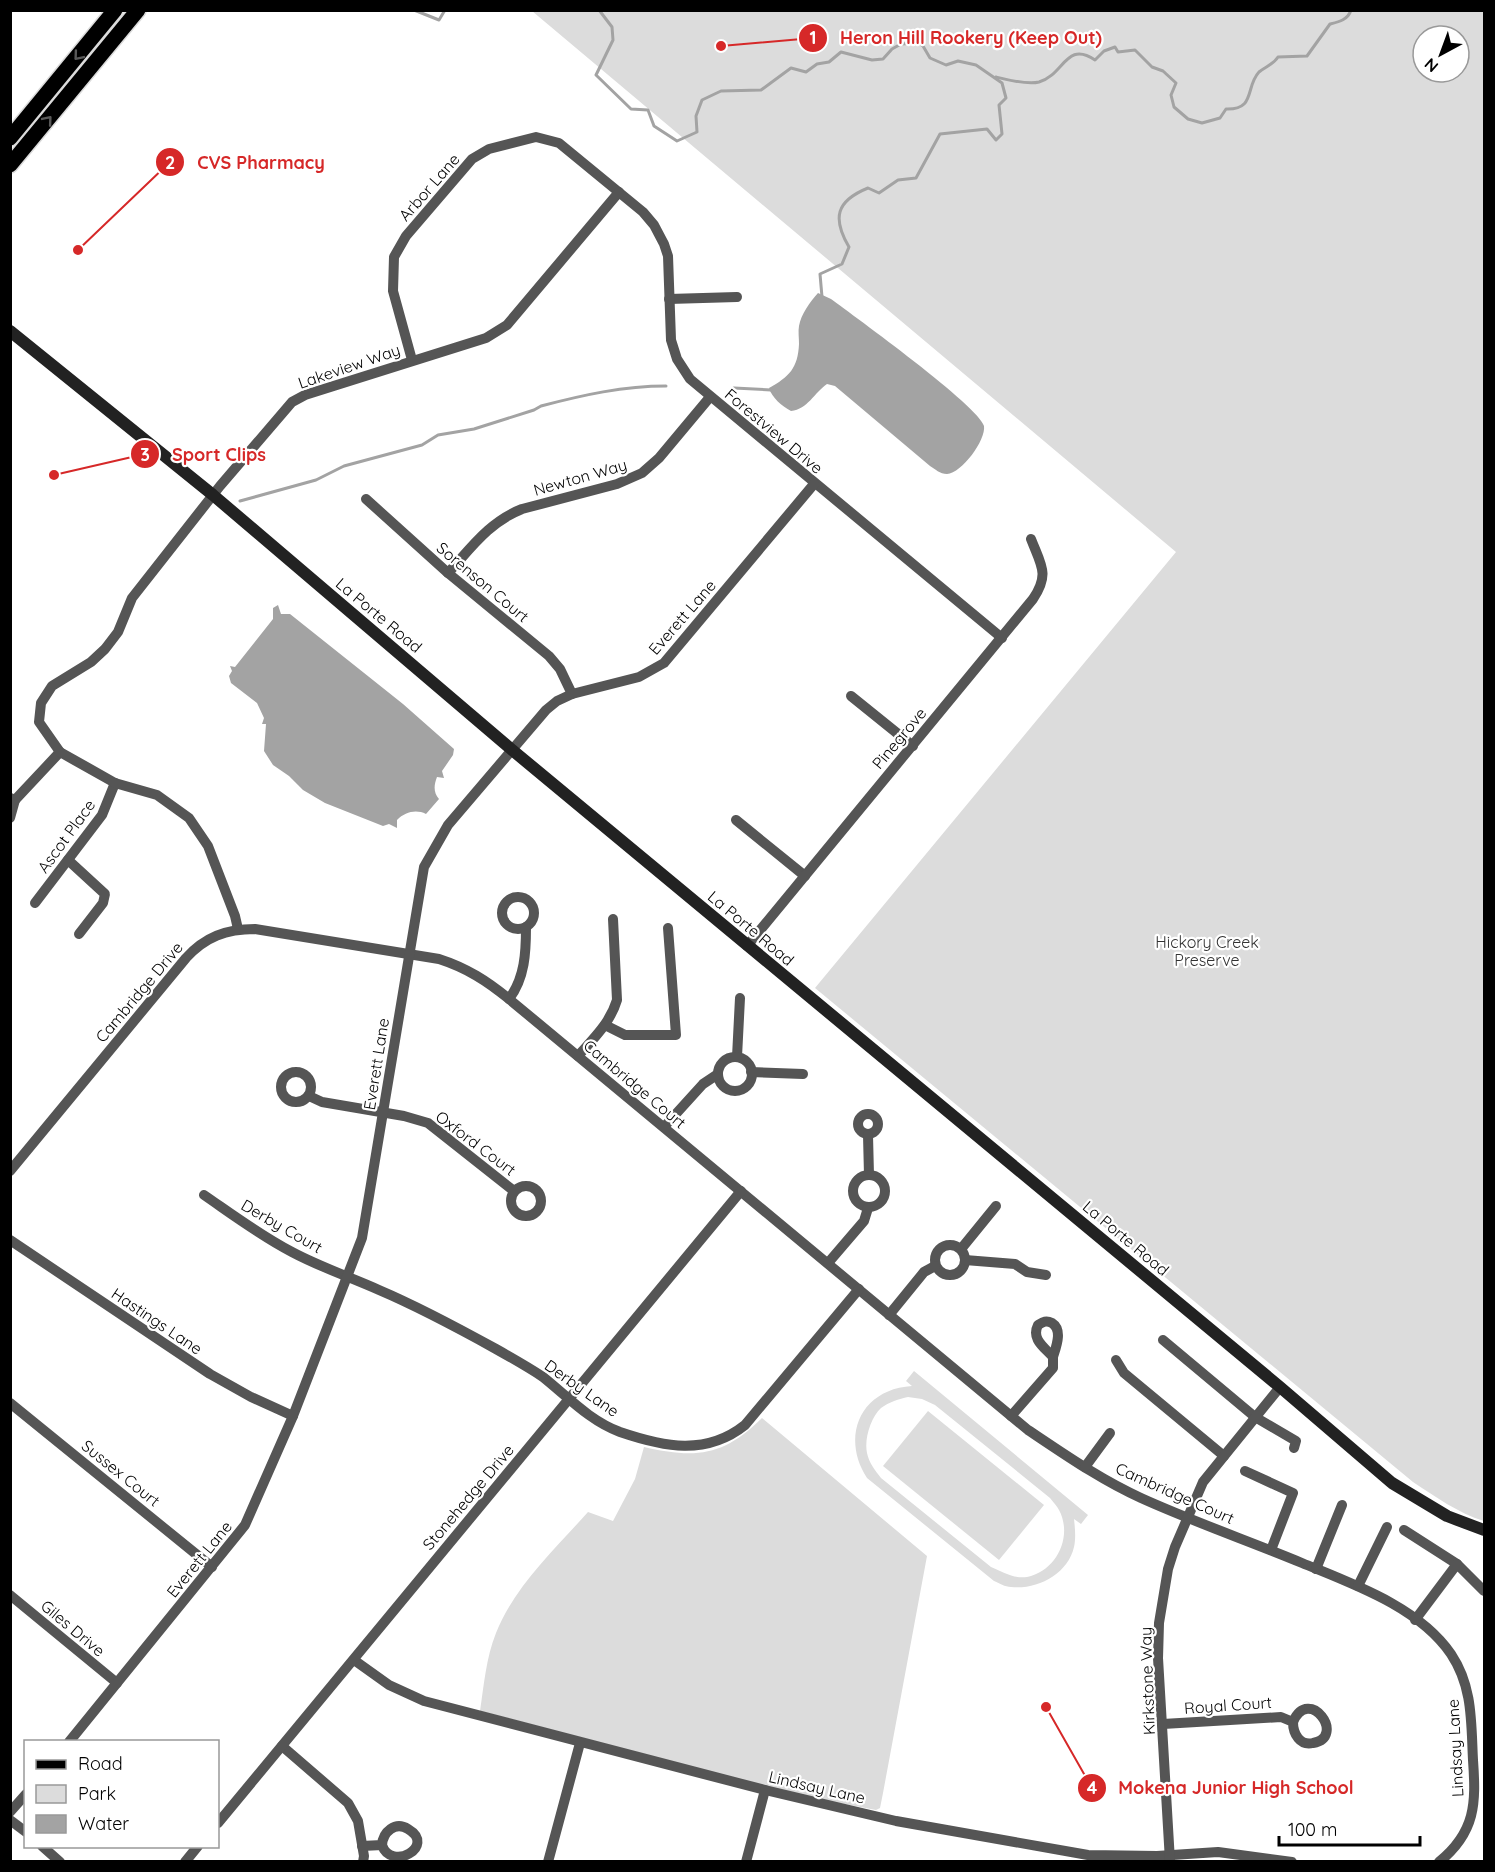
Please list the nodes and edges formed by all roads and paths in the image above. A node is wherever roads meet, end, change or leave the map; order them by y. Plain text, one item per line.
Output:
1 (115, 10) edge
2 (138, 10) edge
3 (10, 138) edge
4 (10, 165) edge
5 (619, 192) junction
6 (737, 297) dead end
7 (669, 299) junction
8 (10, 331) edge
9 (412, 360) junction
10 (710, 397) junction
11 (814, 484) junction
12 (213, 495) junction
13 (366, 499) dead end
14 (1031, 539) dead end
15 (448, 573) junction
16 (1002, 638) junction
17 (572, 694) junction
18 (851, 696) dead end
19 (912, 746) junction
20 (512, 749) junction
21 (60, 752) junction
22 (116, 783) junction
23 (13, 799) edge
24 (10, 818) edge
25 (736, 820) dead end
26 (68, 860) junction
27 (805, 876) junction
28 (35, 903) dead end
29 (613, 919) dead end
30 (526, 927) dead end
31 (668, 928) dead end
32 (238, 929) junction
33 (79, 934) dead end
34 (747, 946) junction
35 (409, 954) junction
36 (740, 998) dead end
37 (510, 999) junction
38 (605, 1025) junction
39 (578, 1056) junction
40 (737, 1057) junction
41 (751, 1072) junction
42 (718, 1074) junction
43 (802, 1074) dead end
44 (309, 1096) dead end
45 (384, 1113) junction
46 (664, 1127) junction
47 (868, 1135) dead end
48 (10, 1171) edge
49 (869, 1175) junction
50 (514, 1191) dead end
51 (741, 1191) junction
52 (204, 1195) dead end
53 (996, 1206) dead end
54 (868, 1208) junction
55 (10, 1240) edge
56 (960, 1249) junction
57 (965, 1260) junction
58 (828, 1263) junction
59 (935, 1266) junction
60 (1046, 1275) dead end
61 (349, 1277) junction
62 (858, 1289) junction
63 (889, 1315) junction
64 (1163, 1340) dead end
65 (1053, 1357) dead end
66 (1116, 1360) dead end
67 (1280, 1387) junction
68 (569, 1399) junction
69 (10, 1403) edge
70 (293, 1416) junction
71 (1011, 1416) junction
72 (1255, 1417) junction
73 (1110, 1433) dead end
74 (1294, 1448) dead end
75 (1224, 1456) junction
76 (1085, 1467) junction
77 (1245, 1471) dead end
78 (1342, 1505) dead end
79 (1187, 1517) junction
80 (1387, 1527) dead end
81 (1404, 1530) dead end
82 (1485, 1530) edge
83 (1270, 1550) junction
84 (1457, 1564) junction
85 (212, 1567) junction
86 (1316, 1569) junction
87 (1358, 1586) junction
88 (1485, 1591) edge
89 (10, 1595) edge
90 (1402, 1610) joint
91 (1415, 1620) junction
92 (354, 1660) junction
93 (117, 1683) junction
94 (1293, 1722) dead end
95 (1163, 1724) junction
96 (71, 1740) edge
97 (580, 1743) junction
98 (282, 1746) junction
99 (765, 1790) junction
100 (24, 1796) edge
101 (10, 1812) edge
102 (10, 1820) edge
103 (219, 1822) edge
104 (24, 1830) edge
105 (382, 1845) dead end
106 (362, 1846) junction
107 (44, 1848) edge
108 (196, 1848) edge
109 (1170, 1858) edge
110 (60, 1862) edge
111 (185, 1862) edge
112 (363, 1862) edge
113 (548, 1862) edge
114 (746, 1862) edge
115 (1292, 1862) edge
116 (1439, 1862) edge

1 -> 3 main road
4 -> 2 main road
5 - 7 street, Forestview Drive
5 - 9 street, Lakeview Way
5 - 9 street, Arbor Lane
6 - 7 street
7 - 10 street, Forestview Drive
8 - 12 street, La Porte Road
9 - 12 street, Lakeview Way
10 - 11 street, Forestview Drive
10 - 15 street, Newton Way
11 - 16 street, Forestview Drive
11 - 17 street, Everett Lane
12 - 20 street, La Porte Road
12 - 21 street, Lakeview Way
13 - 15 street, Sorenson Court
14 - 16 street, Pinegrove
15 - 17 street, Sorenson Court
16 - 19 street, Pinegrove
17 - 20 street, Everett Lane
18 - 19 street
19 - 27 street, Pinegrove
20 - 34 street, La Porte Road
20 - 35 street, Everett Lane
21 - 22 street
21 - 23 street
22 - 26 street, Ascot Place
22 - 32 street
23 - 24 street
25 - 27 street
26 - 28 street, Ascot Place
26 - 33 street
27 - 34 street, Pinegrove
29 - 38 street
30 - 37 street
31 - 38 street
32 - 35 street, Cambridge Drive
32 - 48 street, Cambridge Drive
34 - 67 street, La Porte Road
35 - 37 street, Cambridge Court
35 - 45 street, Everett Lane
36 - 40 street
37 - 39 street, Cambridge Court
38 - 39 street
39 - 46 street, Cambridge Court
40 - 41 street
40 - 42 street
41 - 42 street
41 - 43 street
42 - 46 street
44 - 45 street, Oxford Court
45 - 50 street, Oxford Court
45 - 61 street, Everett Lane
46 - 51 street, Cambridge Court
47 - 49 street
49 - 54 street
49 - 54 street
51 - 58 street, Cambridge Court
51 - 68 street, Stonehedge Drive
52 - 61 street, Derby Court
53 - 56 street
54 - 58 street
55 - 70 street, Hastings Lane
56 - 57 street
56 - 59 street
57 - 59 street
57 - 60 street
58 - 62 street, Cambridge Court
59 - 63 street
61 - 68 street, Derby Lane
61 - 70 street, Everett Lane
62 - 63 street, Cambridge Court
62 - 68 street, Derby Lane
63 - 71 street, Cambridge Court
64 - 72 street
65 - 71 street
66 - 75 street
67 - 72 street, Kirkstone Way
67 - 82 street, La Porte Road
68 - 92 street, Stonehedge Drive
69 - 85 street, Sussex Court
70 - 85 street, Everett Lane
71 - 76 street, Cambridge Court
72 - 74 street
72 - 75 street, Kirkstone Way
73 - 76 street
75 - 79 street, Kirkstone Way
76 - 79 street, Cambridge Court
77 - 83 street
78 - 86 street
79 - 83 street, Cambridge Court
79 - 95 street, Kirkstone Way
80 - 87 street
81 - 84 street
83 - 86 street, Cambridge Court
84 - 88 street
84 - 91 street
85 - 93 street, Everett Lane
86 - 87 street, Cambridge Court
87 - 90 street, Cambridge Court
89 - 93 street, Giles Drive
90 - 91 street, Lindsay Lane
91 - 116 street, Lindsay Lane
92 - 97 street, Lindsay Lane
92 - 98 street, Stonehedge Drive
93 - 96 street, Everett Lane
94 - 95 street, Royal Court
95 - 109 street, Kirkstone Way
97 - 99 street, Lindsay Lane
97 - 113 street
98 - 103 street, Stonehedge Drive
98 - 106 street
99 - 109 street, Lindsay Lane
99 - 114 street
100 - 101 street
102 - 104 street
105 - 106 street
106 - 112 street
107 - 110 street
108 - 111 street
109 - 115 street, Lindsay Lane

